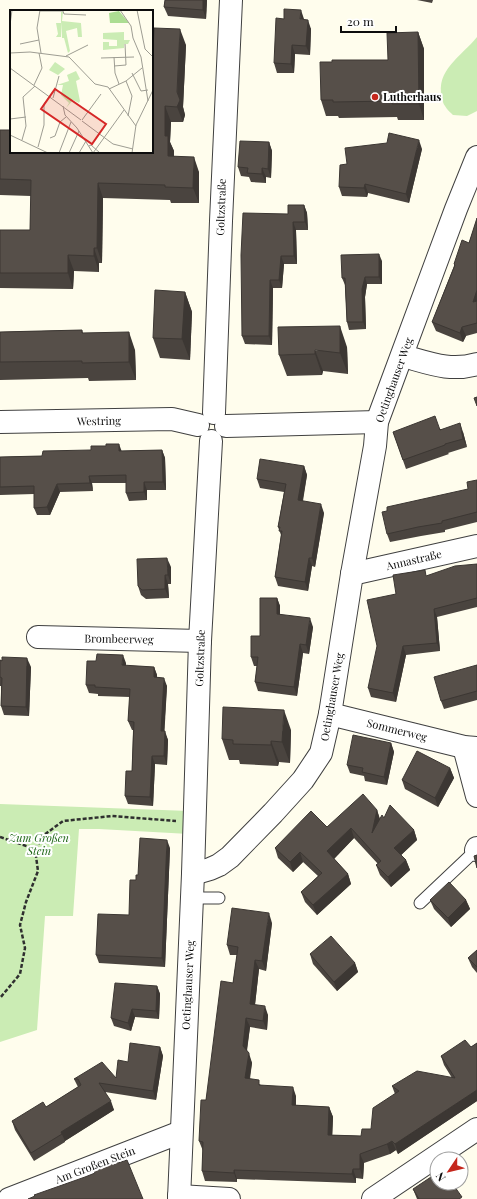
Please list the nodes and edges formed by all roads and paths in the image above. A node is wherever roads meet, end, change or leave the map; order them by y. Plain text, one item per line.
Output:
1 (231, 0) edge
2 (477, 157) edge
3 (402, 356) junction
4 (477, 364) edge
5 (0, 422) edge
6 (377, 422) junction
7 (212, 426) junction
8 (477, 546) edge
9 (352, 574) junction
10 (38, 637) dead end
11 (200, 641) junction
12 (330, 714) junction
13 (471, 747) edge
14 (477, 796) edge
15 (194, 822) junction
16 (0, 837) edge
17 (35, 849) junction
18 (476, 849) edge
19 (193, 874) junction
20 (192, 898) junction
21 (219, 898) dead end
22 (420, 903) dead end
23 (0, 998) edge
24 (477, 1129) edge
25 (181, 1132) junction
26 (179, 1197) edge
27 (9, 1199) edge
28 (229, 1199) edge
29 (373, 1199) edge

1 - 7 street, Goltzstraße
2 - 3 street, Oetinghauser Weg
3 - 4 street
3 - 6 street, Oetinghauser Weg
5 - 7 street, Westring
6 - 7 street, Westring
6 - 9 street, Oetinghauser Weg
7 - 11 street, Goltzstraße
8 - 9 street, Annastraße
9 - 12 street, Oetinghauser Weg
10 - 11 street, Brombeerweg
11 - 15 street, Goltzstraße
12 - 13 street, Sommerweg
12 - 19 street, Oetinghauser Weg
13 - 14 street, Sommerweg
15 - 17 path
15 - 19 street, Goltzstraße
16 - 17 path
17 - 23 path
18 - 22 lane
19 - 20 street, Oetinghauser Weg
20 - 21 lane
20 - 25 street, Oetinghauser Weg
24 - 29 street
25 - 26 street, Oetinghauser Weg
25 - 27 street, Am Großen Stein
26 - 28 street

